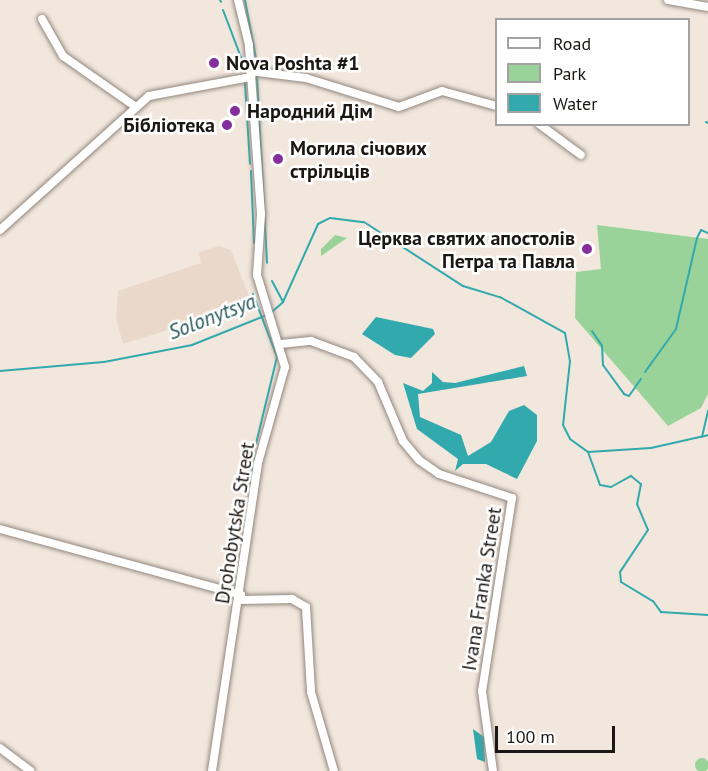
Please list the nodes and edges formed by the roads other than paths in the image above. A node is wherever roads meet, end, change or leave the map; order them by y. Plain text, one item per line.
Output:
1 (238, 0) edge
2 (668, 0) edge
3 (708, 8) edge
4 (42, 19) dead end
5 (251, 74) junction
6 (495, 106) edge
7 (136, 107) junction
8 (542, 126) edge
9 (581, 155) dead end
10 (0, 230) edge
11 (281, 344) junction
12 (0, 529) edge
13 (241, 597) junction
14 (0, 748) edge
15 (30, 771) edge
16 (212, 771) edge
17 (334, 771) edge
18 (493, 771) edge

1 - 5 street, Drohobytska Street
2 - 3 street
4 - 7 street
5 - 6 street
5 - 7 street
5 - 11 street, Drohobytska Street
7 - 10 street
8 - 9 street
11 - 13 street, Drohobytska Street
11 - 18 street, Ivana Franka Street
12 - 13 street
13 - 16 street, Drohobytska Street
13 - 17 street
14 - 15 street

